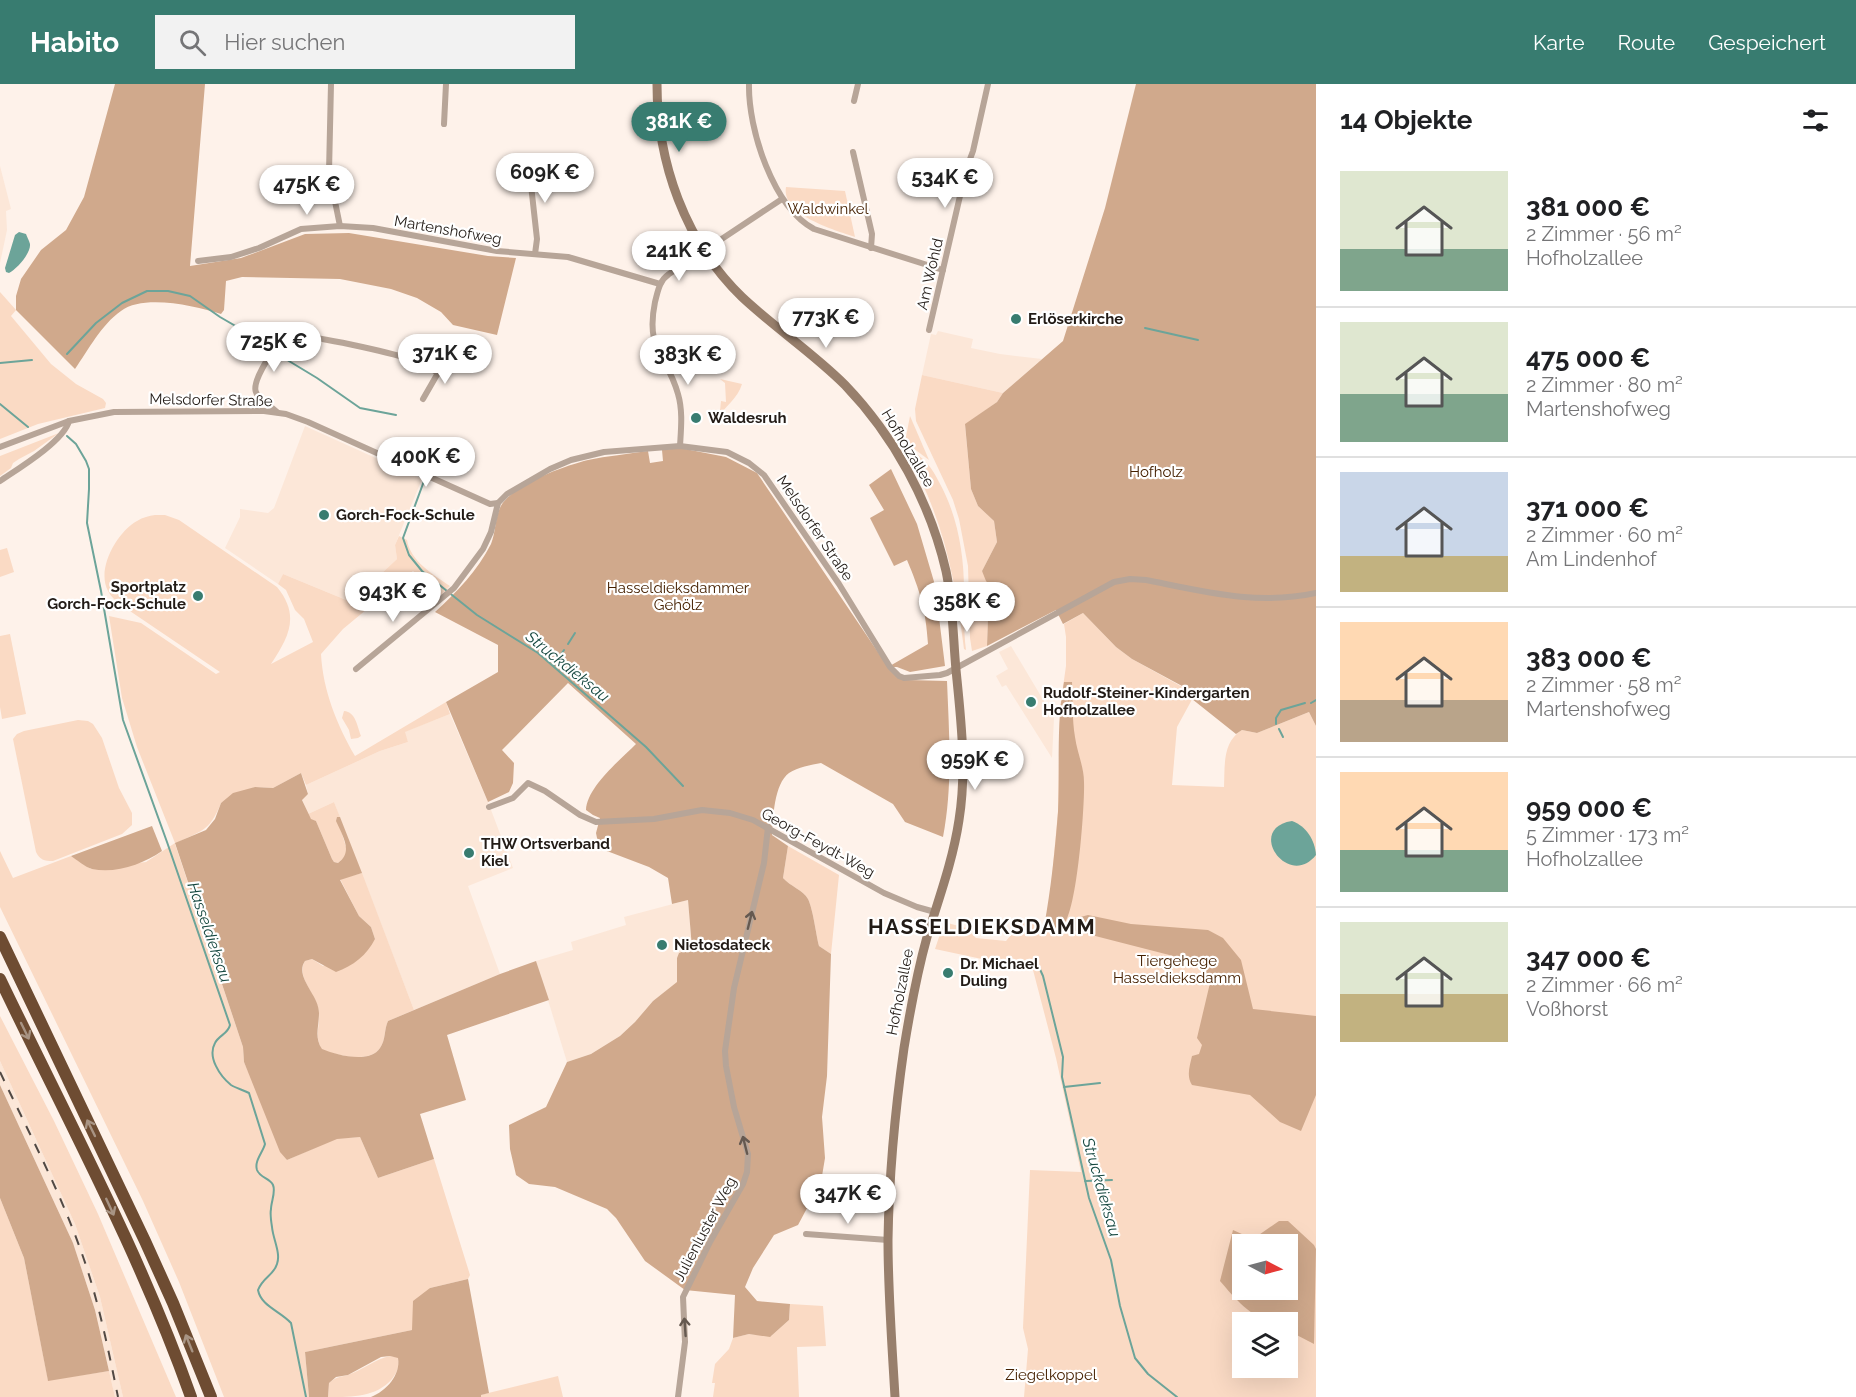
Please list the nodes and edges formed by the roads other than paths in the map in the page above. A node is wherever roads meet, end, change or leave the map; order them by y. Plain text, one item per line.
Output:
1 (331, 84) edge
2 (446, 84) edge
3 (657, 84) edge
4 (749, 84) edge
5 (858, 84) edge
6 (988, 84) edge
7 (854, 101) dead end
8 (444, 124) dead end
9 (853, 152) dead end
10 (537, 160) dead end
11 (783, 199) junction
12 (340, 226) junction
13 (871, 248) junction
14 (704, 251) junction
15 (535, 254) junction
16 (198, 261) dead end
17 (943, 270) junction
18 (660, 284) junction
19 (929, 330) dead end
20 (446, 359) dead end
21 (438, 373) junction
22 (423, 399) dead end
23 (278, 412) junction
24 (69, 421) junction
25 (680, 446) junction
26 (0, 447) edge
27 (0, 481) edge
28 (498, 503) junction
29 (1316, 593) edge
30 (956, 668) junction
31 (356, 669) dead end
32 (489, 807) dead end
33 (768, 827) junction
34 (935, 912) junction
35 (0, 937) edge
36 (0, 979) edge
37 (806, 1234) dead end
38 (888, 1240) junction
39 (191, 1397) edge
40 (211, 1397) edge
41 (678, 1397) edge
42 (896, 1397) edge

1 - 12 street
2 - 8 street
3 - 14 street, Hofholzallee
4 - 11 street
5 - 7 street
6 - 17 street, Am Wohld
9 - 13 street
10 - 15 street
11 - 13 street
11 - 14 street
12 - 15 street, Martenshofweg
12 - 16 street, Martenshofweg
13 - 17 street
14 - 18 street
14 - 30 street, Hofholzallee
15 - 18 street, Martenshofweg
17 - 19 street, Am Wohld
18 - 25 street
20 - 21 street
21 - 22 street
21 - 23 street
23 - 24 street, Melsdorfer Straße
23 - 28 street, Melsdorfer Straße
24 - 26 street, Melsdorfer Straße
24 - 27 street
25 - 28 street, Melsdorfer Straße
25 - 30 street, Melsdorfer Straße
28 - 31 street
29 - 30 street, Melsdorfer Straße
30 - 34 street, Hofholzallee
32 - 33 street, Georg-Feydt-Weg
33 - 34 street, Georg-Feydt-Weg
41 -> 33 street, Julienluster Weg
34 - 38 street, Hofholzallee
40 -> 35 highway
36 -> 39 highway
37 - 38 street
38 - 42 street, Hofholzallee

